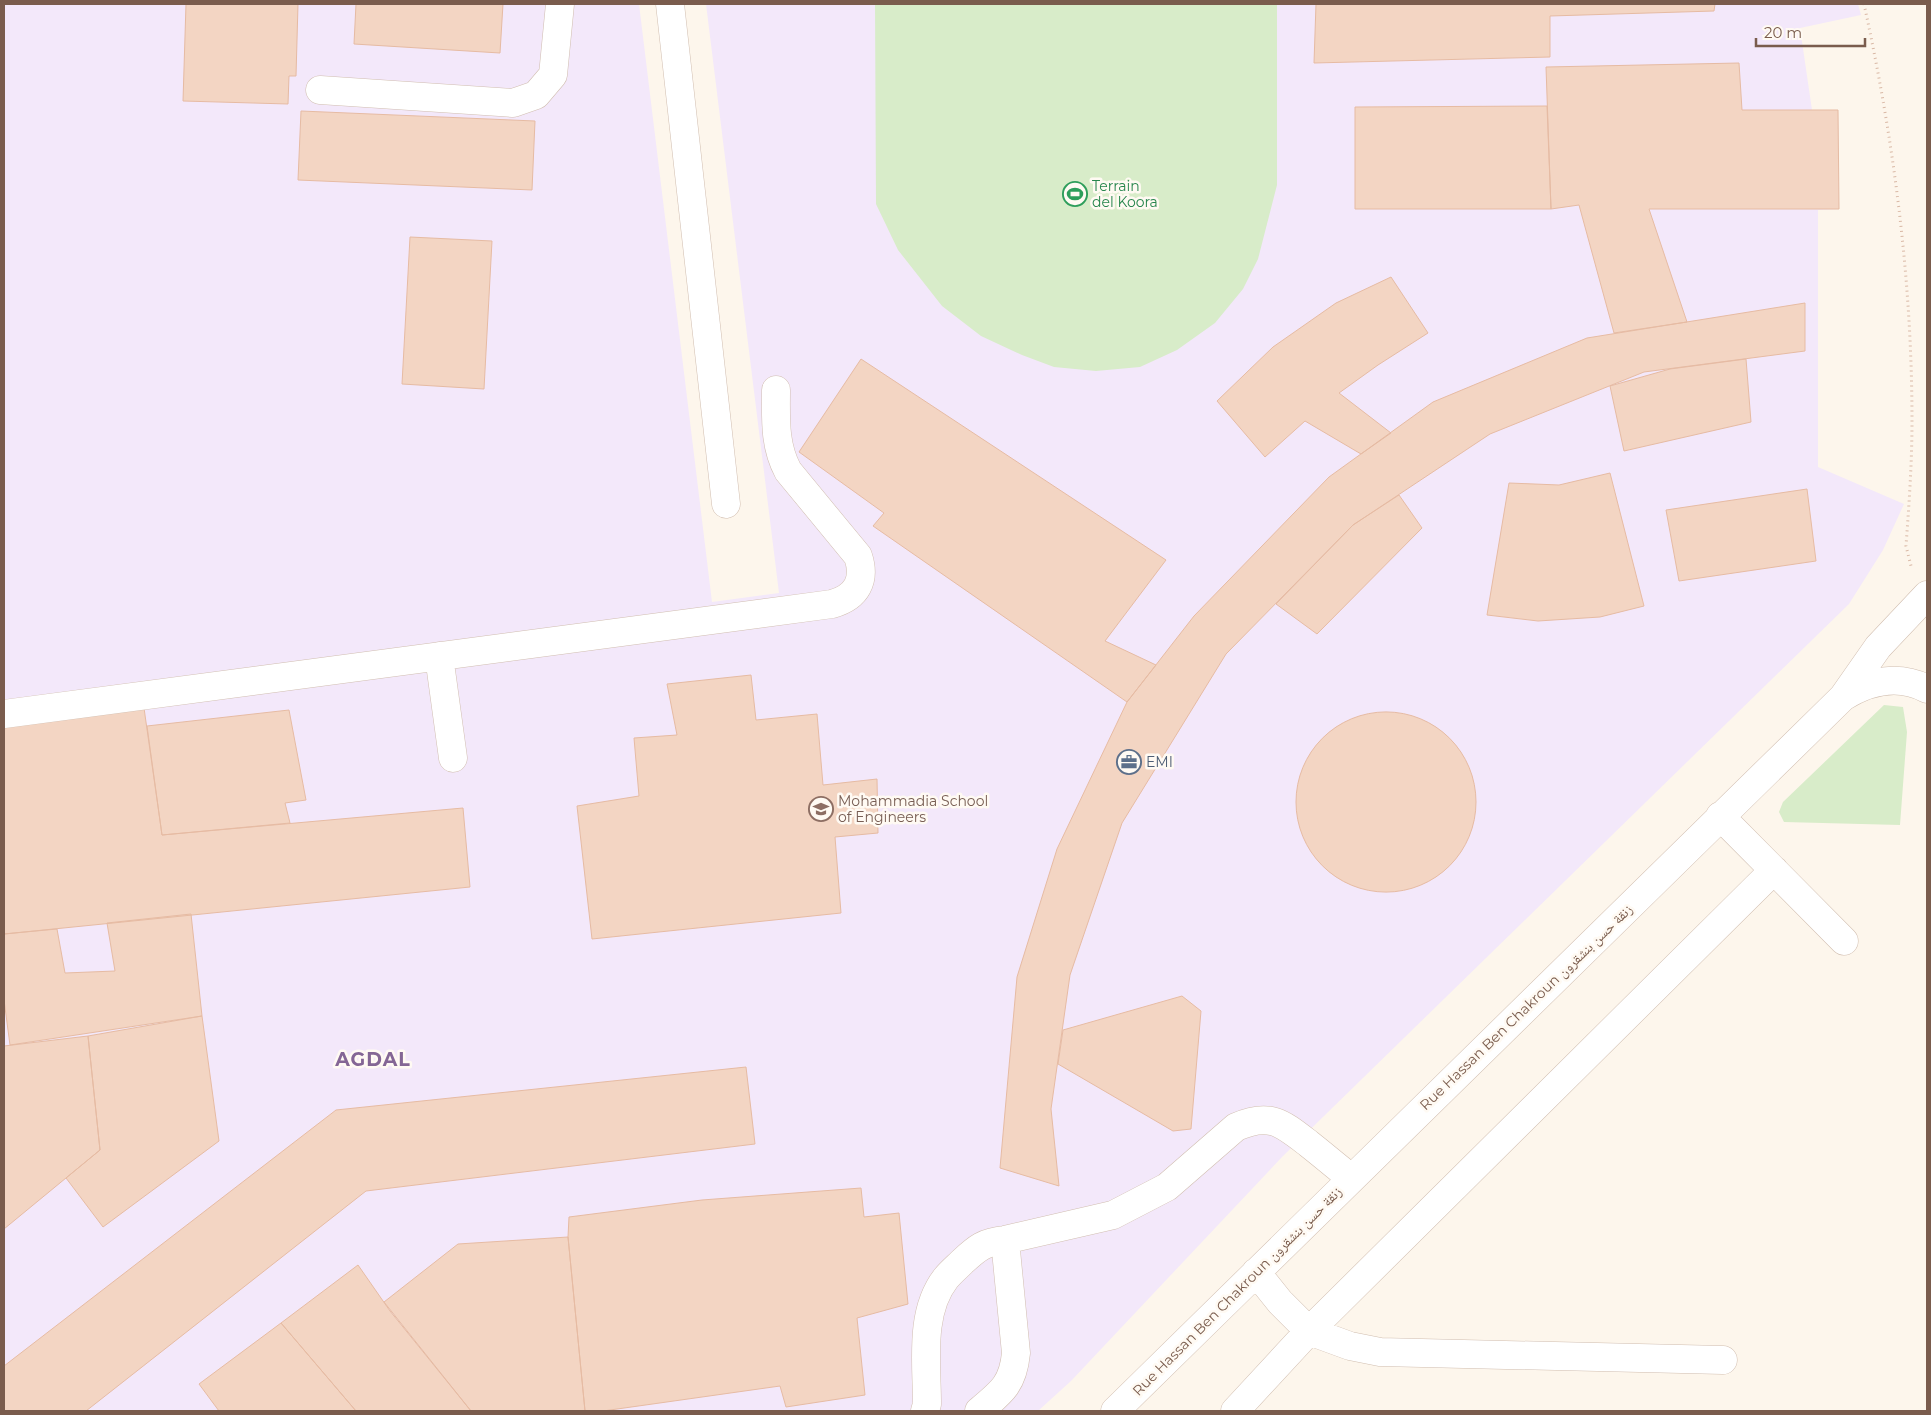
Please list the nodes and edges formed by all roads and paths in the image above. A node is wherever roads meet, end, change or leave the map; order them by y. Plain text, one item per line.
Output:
1 (560, 4) edge
2 (670, 4) edge
3 (1864, 4) edge
4 (320, 90) dead end
5 (776, 390) dead end
6 (726, 504) dead end
7 (1924, 599) edge
8 (439, 656) junction
9 (1927, 689) edge
10 (1843, 697) junction
11 (4, 714) edge
12 (453, 758) dead end
13 (1720, 816) junction
14 (1774, 870) junction
15 (1844, 941) dead end
16 (1351, 1178) junction
17 (1005, 1240) junction
18 (1256, 1272) junction
19 (1309, 1331) junction
20 (1723, 1360) dead end
21 (925, 1411) edge
22 (979, 1411) edge
23 (1115, 1411) edge
24 (1235, 1411) edge

1 - 4 street
2 - 6 street
3 - 7 path
5 - 8 street
7 - 10 street, Rue Hassan Ben Chakroun زنقة حسن بنشقرون
8 - 11 street
8 - 12 street
9 - 10 street
10 - 13 street, Rue Hassan Ben Chakroun زنقة حسن بنشقرون
13 - 14 street
13 - 16 street, Rue Hassan Ben Chakroun زنقة حسن بنشقرون
14 - 15 street
14 - 19 street
16 - 17 street
16 - 18 street, Rue Hassan Ben Chakroun زنقة حسن بنشقرون
17 - 21 street
17 - 22 street
18 - 19 street
18 - 23 street, Rue Hassan Ben Chakroun زنقة حسن بنشقرون
19 - 20 street
19 - 24 street

